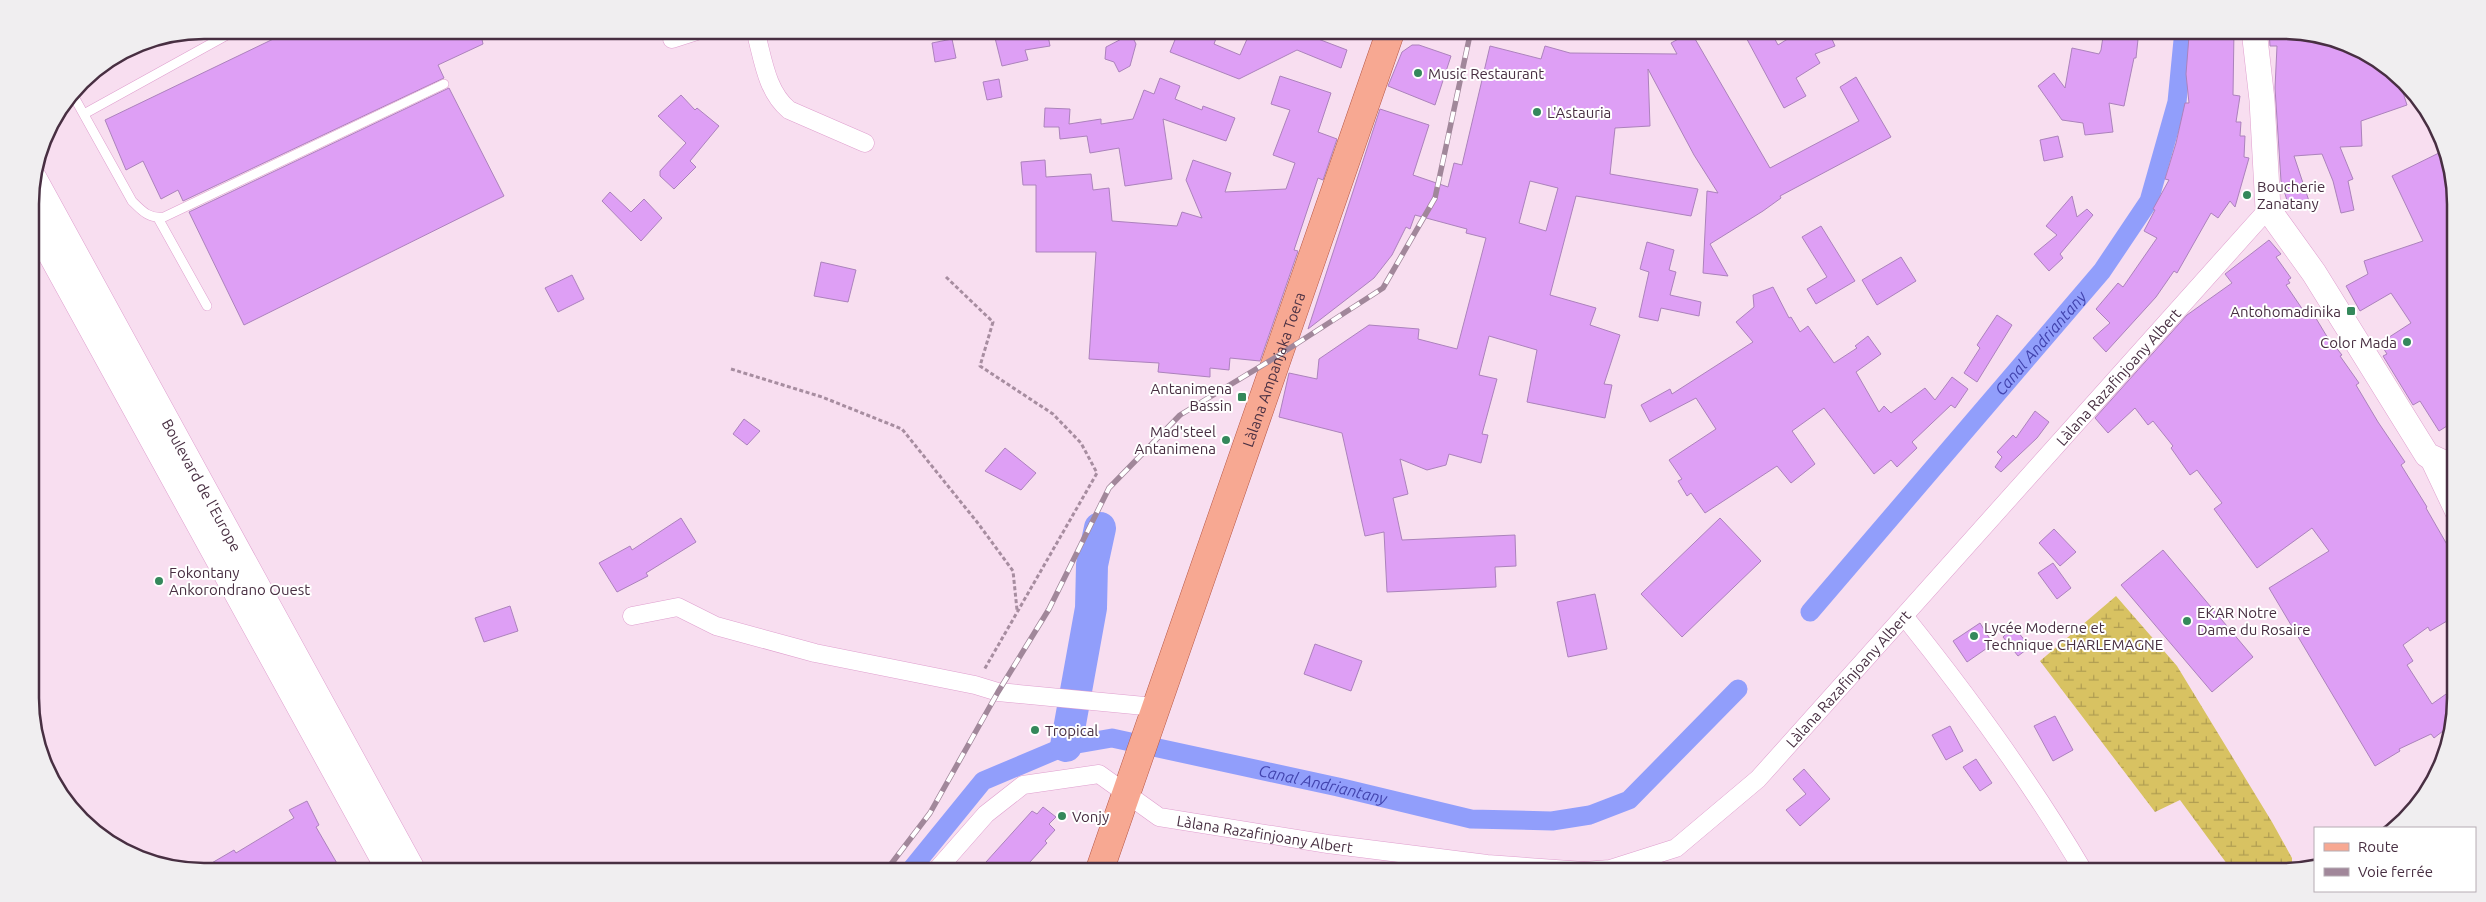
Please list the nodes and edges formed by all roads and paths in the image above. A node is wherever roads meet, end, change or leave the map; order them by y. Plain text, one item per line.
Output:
1 (220, 39) edge
2 (757, 39) edge
3 (1389, 39) edge
4 (2255, 39) edge
5 (444, 84) dead end
6 (76, 100) edge
7 (84, 114) junction
8 (865, 143) dead end
9 (40, 188) edge
10 (2268, 209) junction
11 (158, 218) junction
12 (39, 235) edge
13 (946, 277) dead end
14 (207, 306) dead end
15 (731, 369) dead end
16 (2427, 455) junction
17 (2447, 464) edge
18 (2447, 496) edge
19 (1017, 610) junction
20 (632, 616) dead end
21 (1904, 616) junction
22 (975, 686) junction
23 (1152, 717) junction
24 (1129, 783) junction
25 (385, 863) edge
26 (409, 863) edge
27 (943, 863) edge
28 (1102, 863) edge
29 (1478, 863) edge
30 (1629, 863) edge
31 (2079, 863) edge

1 - 7 lane
2 - 8 street
3 - 23 main road, Làlana Ampanjaka Toera
4 - 10 main road
5 - 11 lane
6 - 7 lane
7 - 11 lane
9 - 26 main road, Boulevard de l'Europe
10 - 16 main road
10 - 21 street, Làlana Razafinjoany Albert
11 - 14 lane
12 - 25 main road, Boulevard de l'Europe
13 - 19 path
15 - 19 path
16 - 17 main road
16 - 18 street
19 - 22 path
20 - 22 street
21 - 30 street, Làlana Razafinjoany Albert
21 - 31 street
22 - 23 street
23 - 24 main road, Làlana Ampanjaka Toera
24 - 27 street, Làlana Razafinjoany Albert
24 - 28 main road
24 - 29 street, Làlana Razafinjoany Albert

